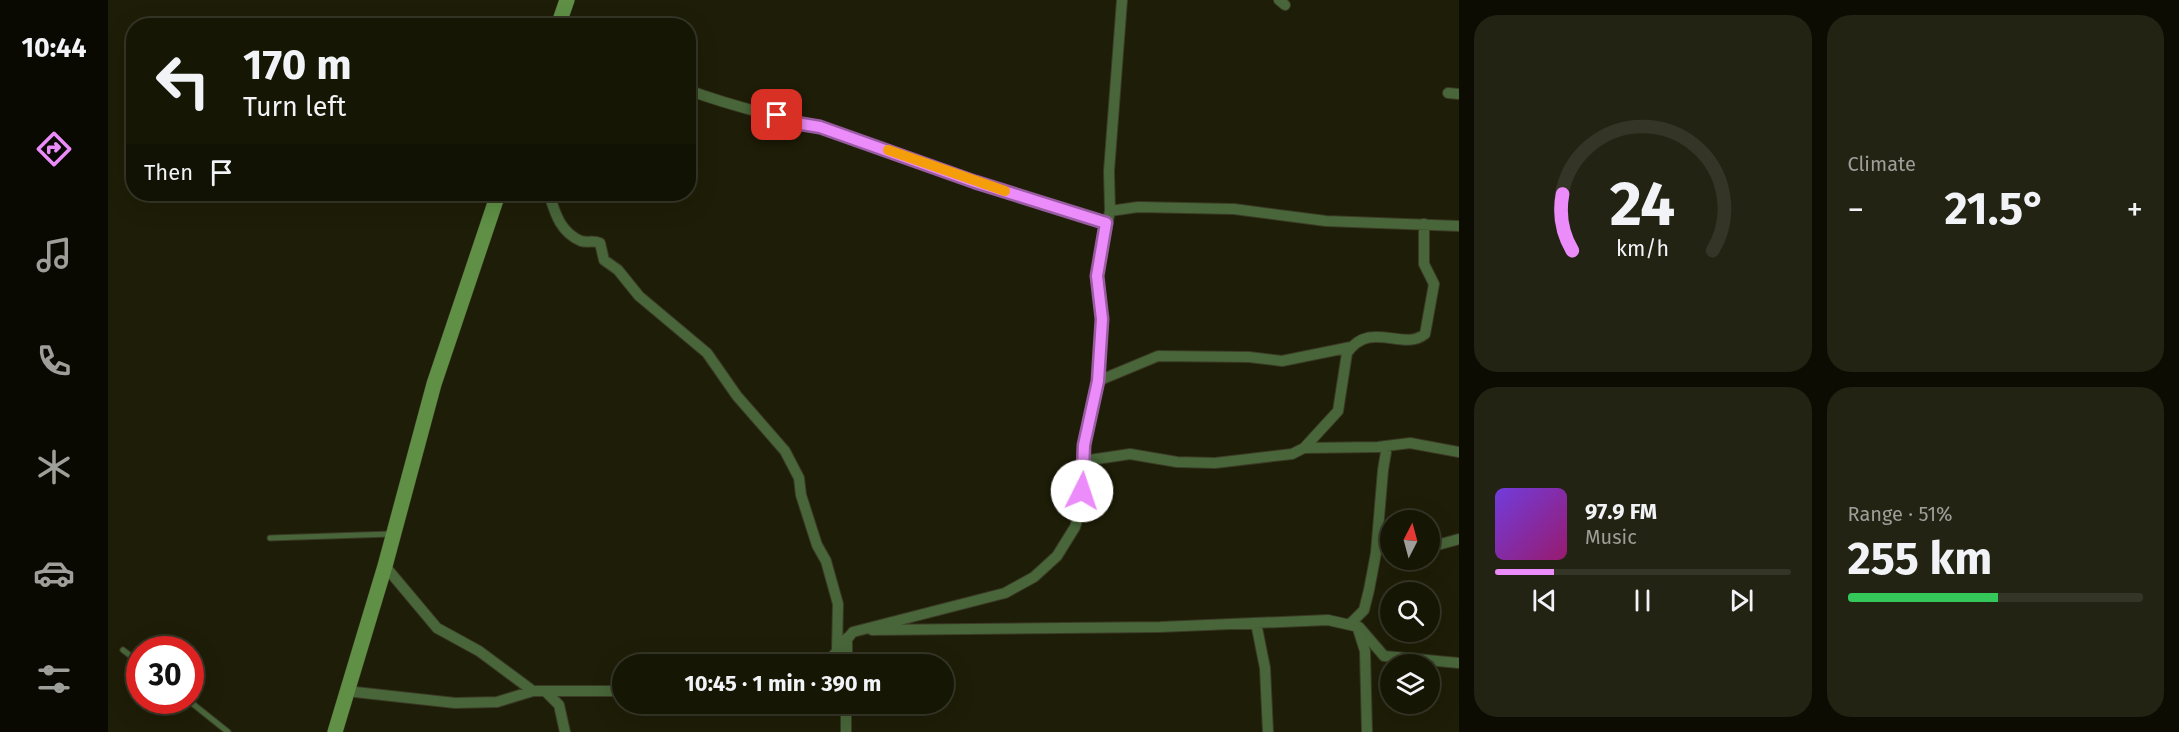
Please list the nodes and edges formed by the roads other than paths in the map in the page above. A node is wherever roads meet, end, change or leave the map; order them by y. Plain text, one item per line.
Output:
1 (567, 0) edge
2 (1122, 0) edge
3 (561, 18) edge
4 (696, 93) edge
5 (496, 201) edge
6 (551, 201) edge
7 (1110, 211) junction
8 (1106, 223) junction
9 (1424, 224) junction
10 (1459, 226) edge
11 (1351, 347) junction
12 (1098, 381) junction
13 (1387, 446) junction
14 (1304, 448) junction
15 (1459, 452) edge
16 (1083, 461) junction
17 (393, 534) junction
18 (270, 538) dead end
19 (1459, 539) edge
20 (1440, 544) edge
21 (1377, 545) junction
22 (1380, 545) edge
23 (385, 566) junction
24 (1256, 623) junction
25 (1353, 624) junction
26 (860, 630) junction
27 (847, 638) junction
28 (123, 650) dead end
29 (837, 650) junction
30 (126, 652) edge
31 (834, 654) edge
32 (847, 654) edge
33 (1459, 663) edge
34 (346, 691) junction
35 (539, 691) junction
36 (612, 691) edge
37 (204, 713) edge
38 (846, 714) edge
39 (228, 732) edge
40 (335, 732) edge
41 (565, 732) edge
42 (846, 732) edge
43 (1268, 732) edge
44 (1367, 732) edge

1 - 3 street
2 - 7 street
4 - 8 street
5 - 17 street
6 - 29 street
7 - 8 street
7 - 9 street
8 - 12 street
9 - 10 street
9 - 11 street
11 - 12 street
11 - 14 street
12 - 16 street
13 - 14 street
13 - 15 street
13 - 21 street
14 - 16 street
16 - 26 street
17 - 18 lane
17 - 23 street
19 - 20 street
21 - 22 street
21 - 25 street
23 - 34 street
23 - 35 street
24 - 25 street
24 - 26 street
24 - 43 street
25 - 33 street
25 - 44 street
26 - 27 street
27 - 29 street
27 - 32 street
28 - 30 lane
29 - 31 street
34 - 35 street
34 - 40 street
35 - 36 street
35 - 41 street
37 - 39 lane
38 - 42 street

